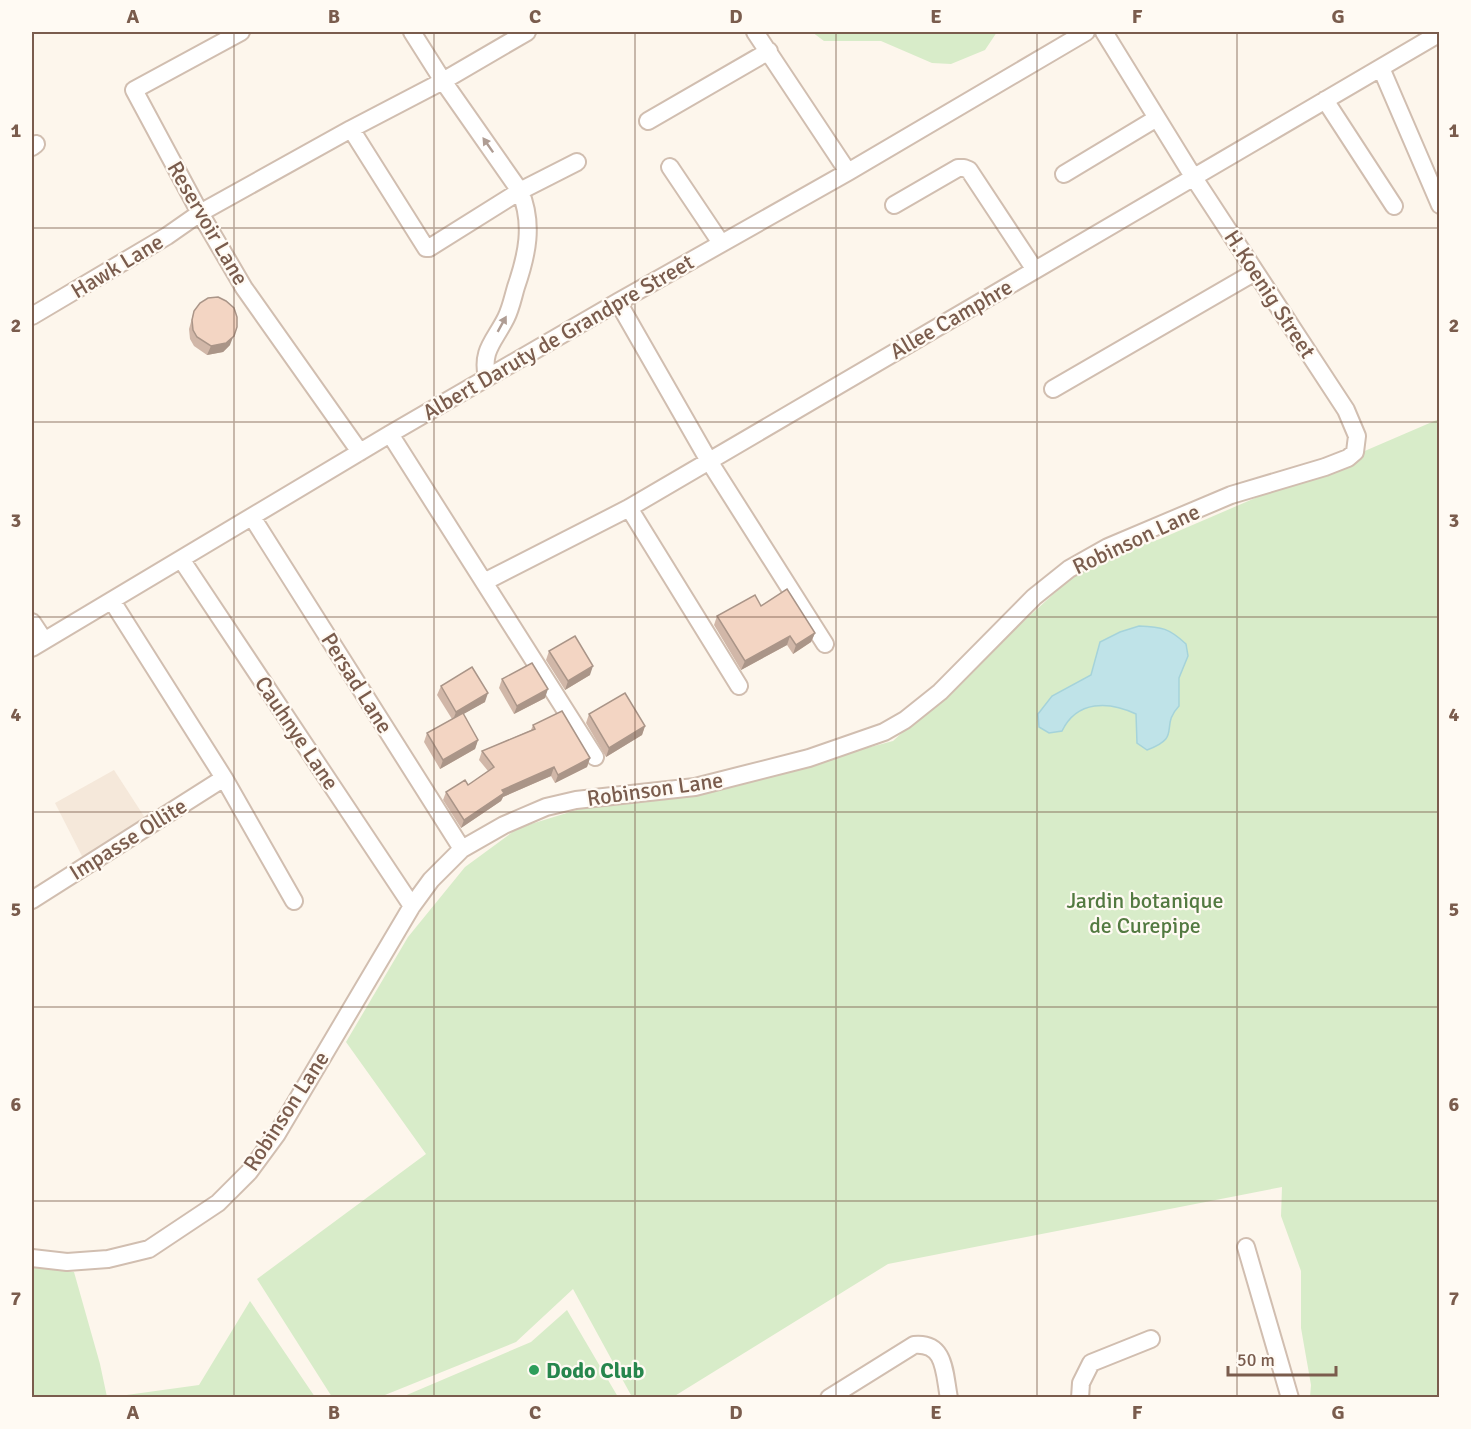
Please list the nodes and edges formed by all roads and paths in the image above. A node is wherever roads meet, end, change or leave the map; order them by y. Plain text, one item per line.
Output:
1 (241, 32) edge
2 (412, 32) edge
3 (526, 32) edge
4 (755, 32) edge
5 (1086, 32) edge
6 (1104, 32) edge
7 (1440, 33) edge
8 (769, 51) junction
9 (1381, 68) junction
10 (443, 81) junction
11 (1325, 100) junction
12 (1156, 118) junction
13 (648, 121) dead end
14 (351, 129) junction
15 (577, 162) dead end
16 (670, 167) dead end
17 (848, 172) junction
18 (1064, 174) dead end
19 (1194, 178) junction
20 (520, 191) junction
21 (1440, 205) edge
22 (894, 206) dead end
23 (1394, 206) dead end
24 (200, 213) junction
25 (721, 243) junction
26 (1035, 270) junction
27 (1255, 272) junction
28 (618, 302) junction
29 (32, 316) edge
30 (488, 378) junction
31 (1053, 389) dead end
32 (1346, 410) joint
33 (390, 434) junction
34 (360, 452) junction
35 (709, 461) junction
36 (629, 508) junction
37 (252, 517) junction
38 (181, 559) junction
39 (484, 582) junction
40 (112, 601) junction
41 (32, 622) edge
42 (38, 644) edge
43 (825, 644) dead end
44 (740, 686) dead end
45 (594, 757) dead end
46 (224, 778) junction
47 (462, 849) junction
48 (32, 900) edge
49 (294, 901) dead end
50 (412, 906) junction
51 (1246, 1247) dead end
52 (32, 1258) edge
53 (1151, 1339) dead end
54 (829, 1398) edge
55 (949, 1398) edge
56 (1080, 1398) edge
57 (1290, 1398) edge

1 - 24 street, Reservoir Lane
2 - 10 street
3 - 10 street, Hawk Lane
4 - 8 street
5 - 17 street, Albert Daruty de Grandpre Street
6 - 12 street, H.Koenig Street
7 - 9 street, Allee Camphre
8 - 13 street
8 - 17 street
9 - 11 street, Allee Camphre
9 - 21 street
10 - 14 street, Hawk Lane
20 -> 10 street
11 - 19 street, Allee Camphre
11 - 23 street
12 - 18 street
12 - 19 street, H.Koenig Street
14 - 20 street
14 - 24 street, Hawk Lane
15 - 20 street
16 - 25 street
17 - 25 street, Albert Daruty de Grandpre Street
19 - 26 street, Allee Camphre
19 - 27 street, H.Koenig Street
30 -> 20 street
22 - 26 street
24 - 29 street, Hawk Lane
24 - 34 street, Reservoir Lane
25 - 28 street, Albert Daruty de Grandpre Street
26 - 35 street, Allee Camphre
27 - 31 street
27 - 32 street, H.Koenig Street
28 - 30 street, Albert Daruty de Grandpre Street
28 - 35 street
30 - 33 street, Albert Daruty de Grandpre Street
32 - 47 street, Robinson Lane
33 - 34 street, Albert Daruty de Grandpre Street
33 - 39 street
34 - 37 street, Albert Daruty de Grandpre Street
35 - 36 street, Allee Camphre
35 - 43 street
36 - 39 street, Allee Camphre
36 - 44 street
37 - 38 street, Albert Daruty de Grandpre Street
37 - 47 street, Persad Lane
38 - 40 street, Albert Daruty de Grandpre Street
38 - 50 street, Cauhnye Lane
39 - 45 street
40 - 42 street, Albert Daruty de Grandpre Street
40 - 46 street
41 - 42 street
46 - 48 street, Impasse Ollite
46 - 49 street
47 - 50 street, Robinson Lane
50 - 52 street, Robinson Lane
51 - 57 street
53 - 56 street
54 - 55 street

